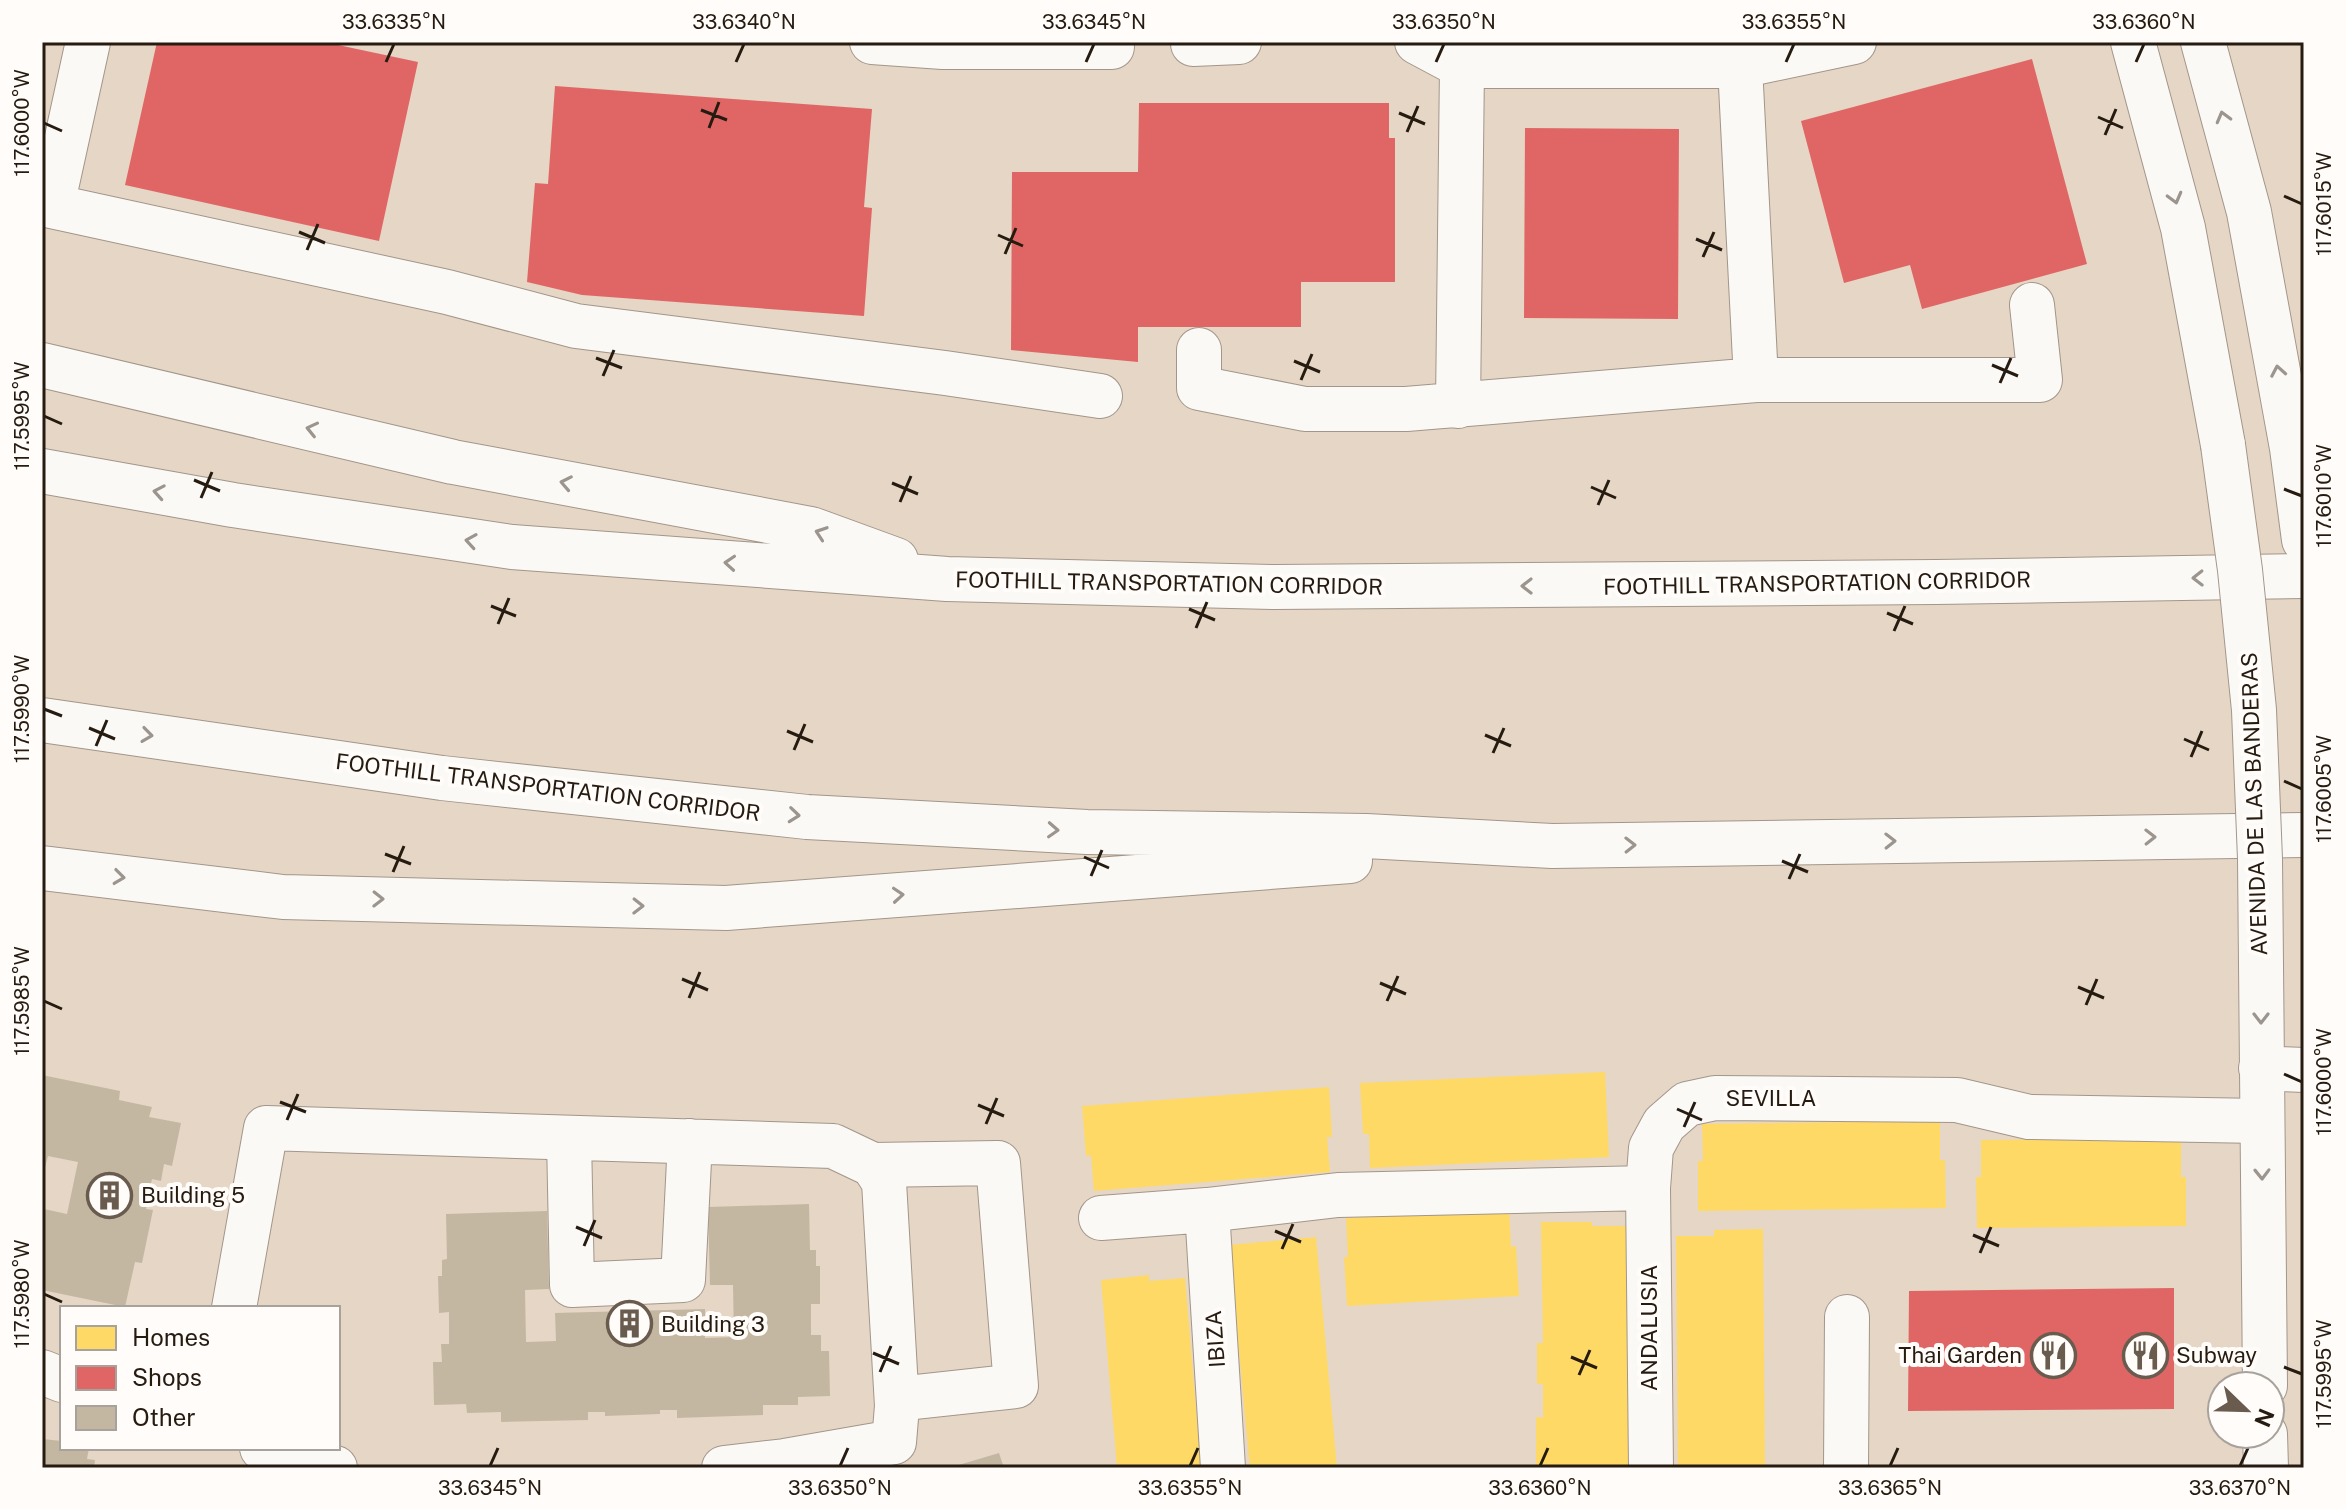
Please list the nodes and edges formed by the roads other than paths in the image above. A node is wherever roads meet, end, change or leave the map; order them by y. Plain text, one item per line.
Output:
1 (88, 42) edge
2 (872, 42) edge
3 (1193, 42) edge
4 (1239, 42) edge
5 (1417, 42) edge
6 (1854, 42) edge
7 (2133, 42) edge
8 (2203, 42) edge
9 (1112, 47) dead end
10 (1736, 54) edge
11 (1462, 66) junction
12 (47, 205) edge
13 (2032, 305) dead end
14 (1199, 350) dead end
15 (42, 365) edge
16 (1756, 380) junction
17 (1100, 396) dead end
18 (1458, 406) junction
19 (42, 471) edge
20 (2304, 540) edge
21 (2304, 576) edge
22 (947, 579) junction
23 (42, 720) edge
24 (2304, 835) edge
25 (1552, 846) junction
26 (42, 868) edge
27 (2261, 1068) junction
28 (2304, 1070) edge
29 (2261, 1121) junction
30 (569, 1138) junction
31 (690, 1141) junction
32 (873, 1165) junction
33 (1648, 1188) junction
34 (1207, 1210) junction
35 (1101, 1218) dead end
36 (234, 1306) edge
37 (1847, 1317) dead end
38 (2265, 1370) edge
39 (897, 1399) junction
40 (269, 1450) edge
41 (890, 1455) edge
42 (745, 1467) edge
43 (335, 1468) edge
44 (1223, 1468) edge
45 (1651, 1468) edge
46 (1857, 1468) edge

1 - 12 main road
2 - 9 main road
3 - 4 main road
5 - 11 main road
6 - 10 main road
7 -> 27 main road, AVENIDA DE LAS BANDERAS, bridge
20 -> 8 main road
10 - 11 main road
10 - 16 main road
11 - 18 main road
12 - 17 main road
13 - 16 main road
14 - 18 main road
22 -> 15 main road
16 - 18 main road
22 -> 19 main road, FOOTHILL TRANSPORTATION CORRIDOR
21 -> 22 main road, FOOTHILL TRANSPORTATION CORRIDOR
23 -> 25 main road, FOOTHILL TRANSPORTATION CORRIDOR
25 -> 24 main road, FOOTHILL TRANSPORTATION CORRIDOR
26 -> 25 main road
27 - 28 main road
27 - 29 main road, AVENIDA DE LAS BANDERAS
29 - 33 main road, SEVILLA
29 -> 38 main road, AVENIDA DE LAS BANDERAS
30 - 31 main road
30 - 31 main road
30 - 36 main road
31 - 32 main road
32 - 39 main road
32 - 39 main road
33 - 34 main road
33 - 45 main road, ANDALUSIA
34 - 35 main road
34 - 44 main road, IBIZA
37 - 46 main road
39 - 41 main road
40 - 43 main road
41 - 42 main road

